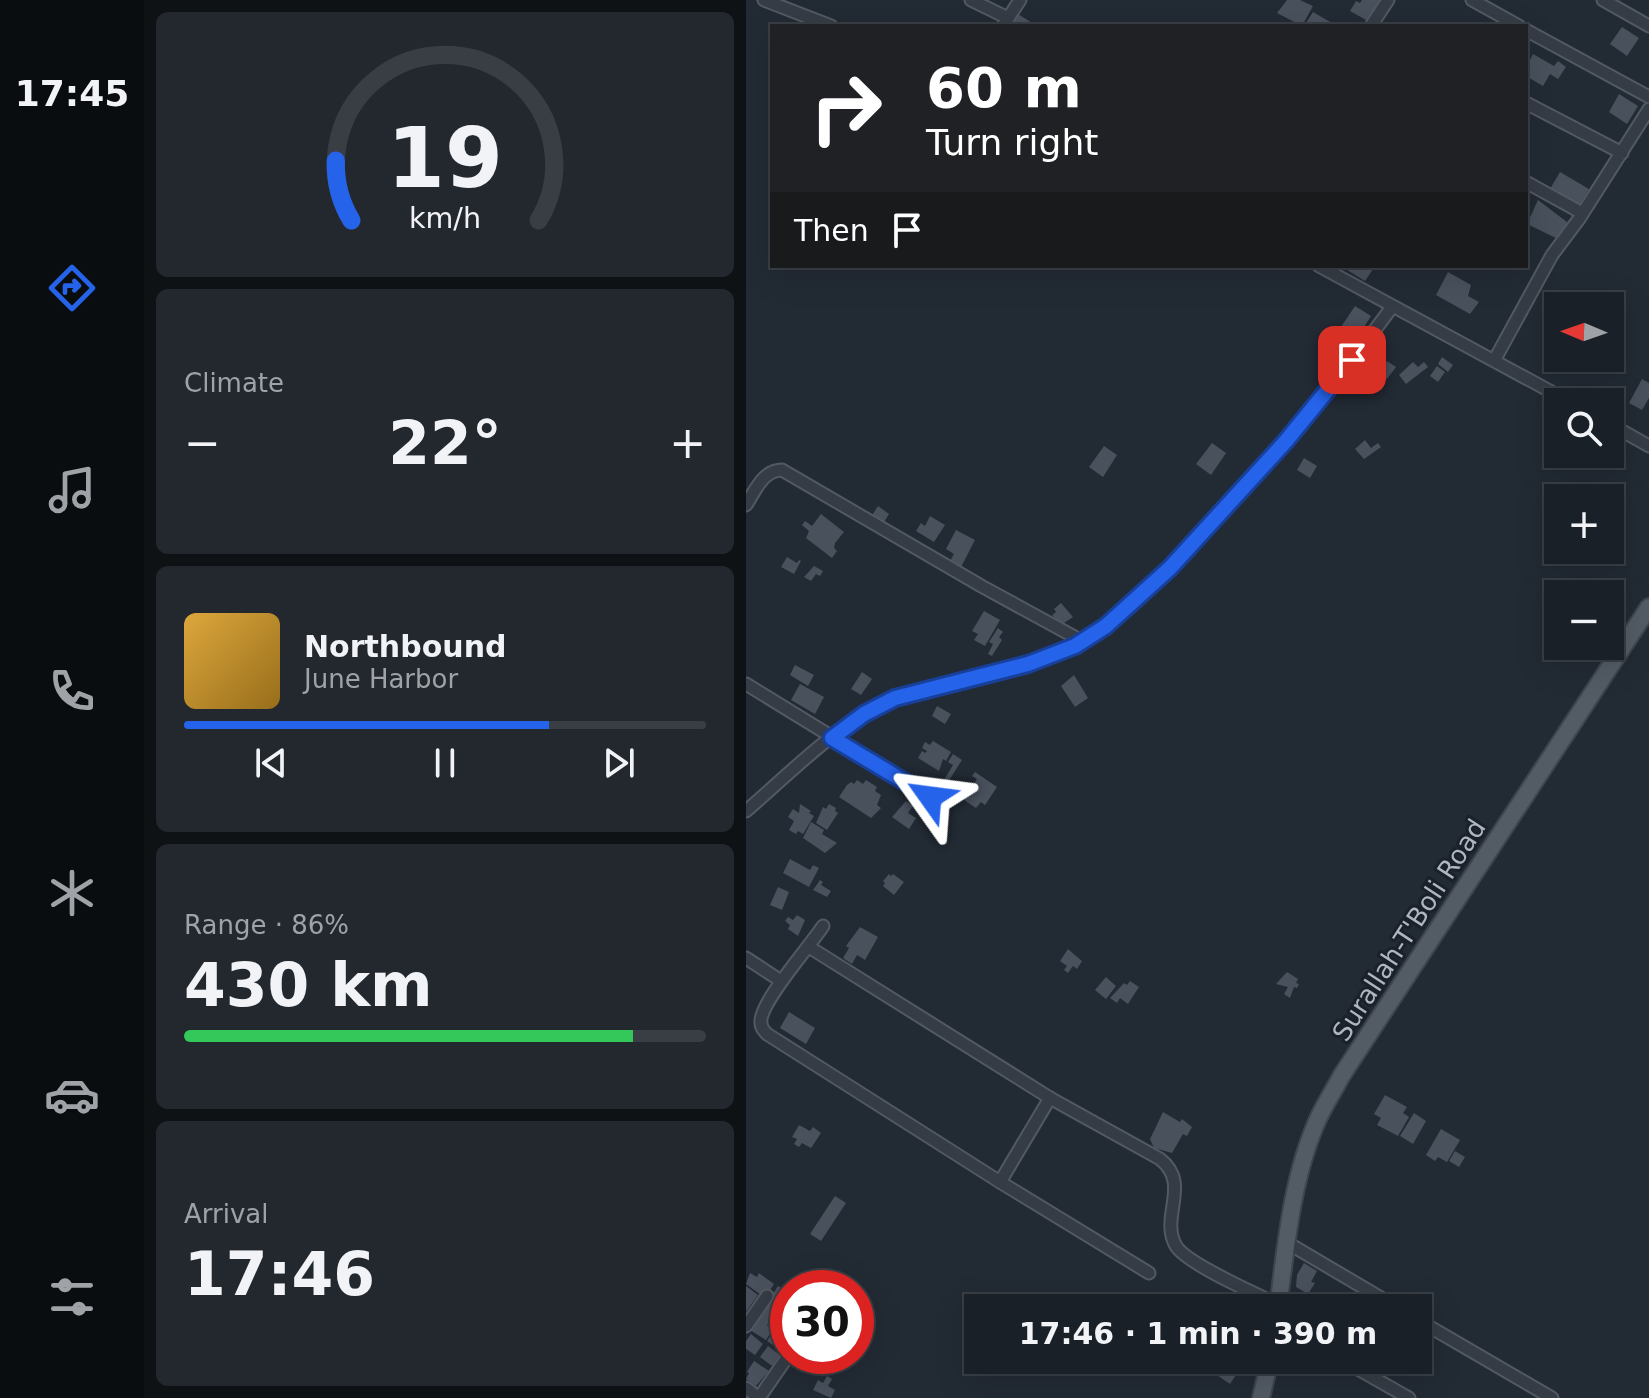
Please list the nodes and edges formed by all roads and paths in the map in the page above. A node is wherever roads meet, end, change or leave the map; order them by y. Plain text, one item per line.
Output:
1 (764, 0) edge
2 (971, 0) edge
3 (1020, 0) edge
4 (1388, 0) edge
5 (1472, 0) edge
6 (1603, 0) edge
7 (1006, 22) edge
8 (826, 24) edge
9 (1375, 24) edge
10 (1515, 24) edge
11 (1649, 26) edge
12 (1528, 31) edge
13 (1649, 97) edge
14 (1528, 104) edge
15 (1649, 109) edge
16 (1622, 153) junction
17 (1528, 183) edge
18 (1582, 213) junction
19 (1323, 268) edge
20 (1392, 307) junction
21 (1495, 359) junction
22 (1546, 388) edge
23 (1624, 432) edge
24 (1649, 446) edge
25 (746, 505) edge
26 (1649, 607) edge
27 (1082, 641) junction
28 (746, 684) edge
29 (832, 738) junction
30 (930, 797) dead end
31 (746, 811) edge
32 (823, 926) dead end
33 (809, 947) junction
34 (746, 958) edge
35 (781, 981) junction
36 (1050, 1098) junction
37 (1000, 1182) junction
38 (1286, 1242) junction
39 (1149, 1273) dead end
40 (1254, 1294) edge
41 (1280, 1294) edge
42 (1374, 1294) edge
43 (767, 1296) dead end
44 (746, 1326) edge
45 (1432, 1328) edge
46 (776, 1374) edge
47 (1267, 1374) edge
48 (1367, 1374) edge
49 (746, 1388) edge
50 (1261, 1398) edge
51 (1409, 1398) edge
52 (1552, 1398) edge

1 - 8 street
2 - 7 street
3 - 7 street
4 - 9 street
5 - 10 street
6 - 11 street
12 - 13 street
14 - 16 street
15 - 16 street
16 - 18 street
17 - 18 street
18 - 21 street
19 - 20 street
20 - 21 street
20 - 27 street
21 - 22 street
23 - 24 street
25 - 27 street
26 - 38 main road, Surallah-T'Boli Road
27 - 29 street
28 - 29 street
29 - 30 street
29 - 31 street
32 - 33 street
33 - 35 street
33 - 36 street
34 - 35 street
35 - 37 street
36 - 37 street
36 - 40 street
37 - 39 street
38 - 41 main road, Surallah-T'Boli Road
38 - 42 street
43 - 44 street
45 - 52 street
46 - 49 street
47 - 50 main road
48 - 51 street

